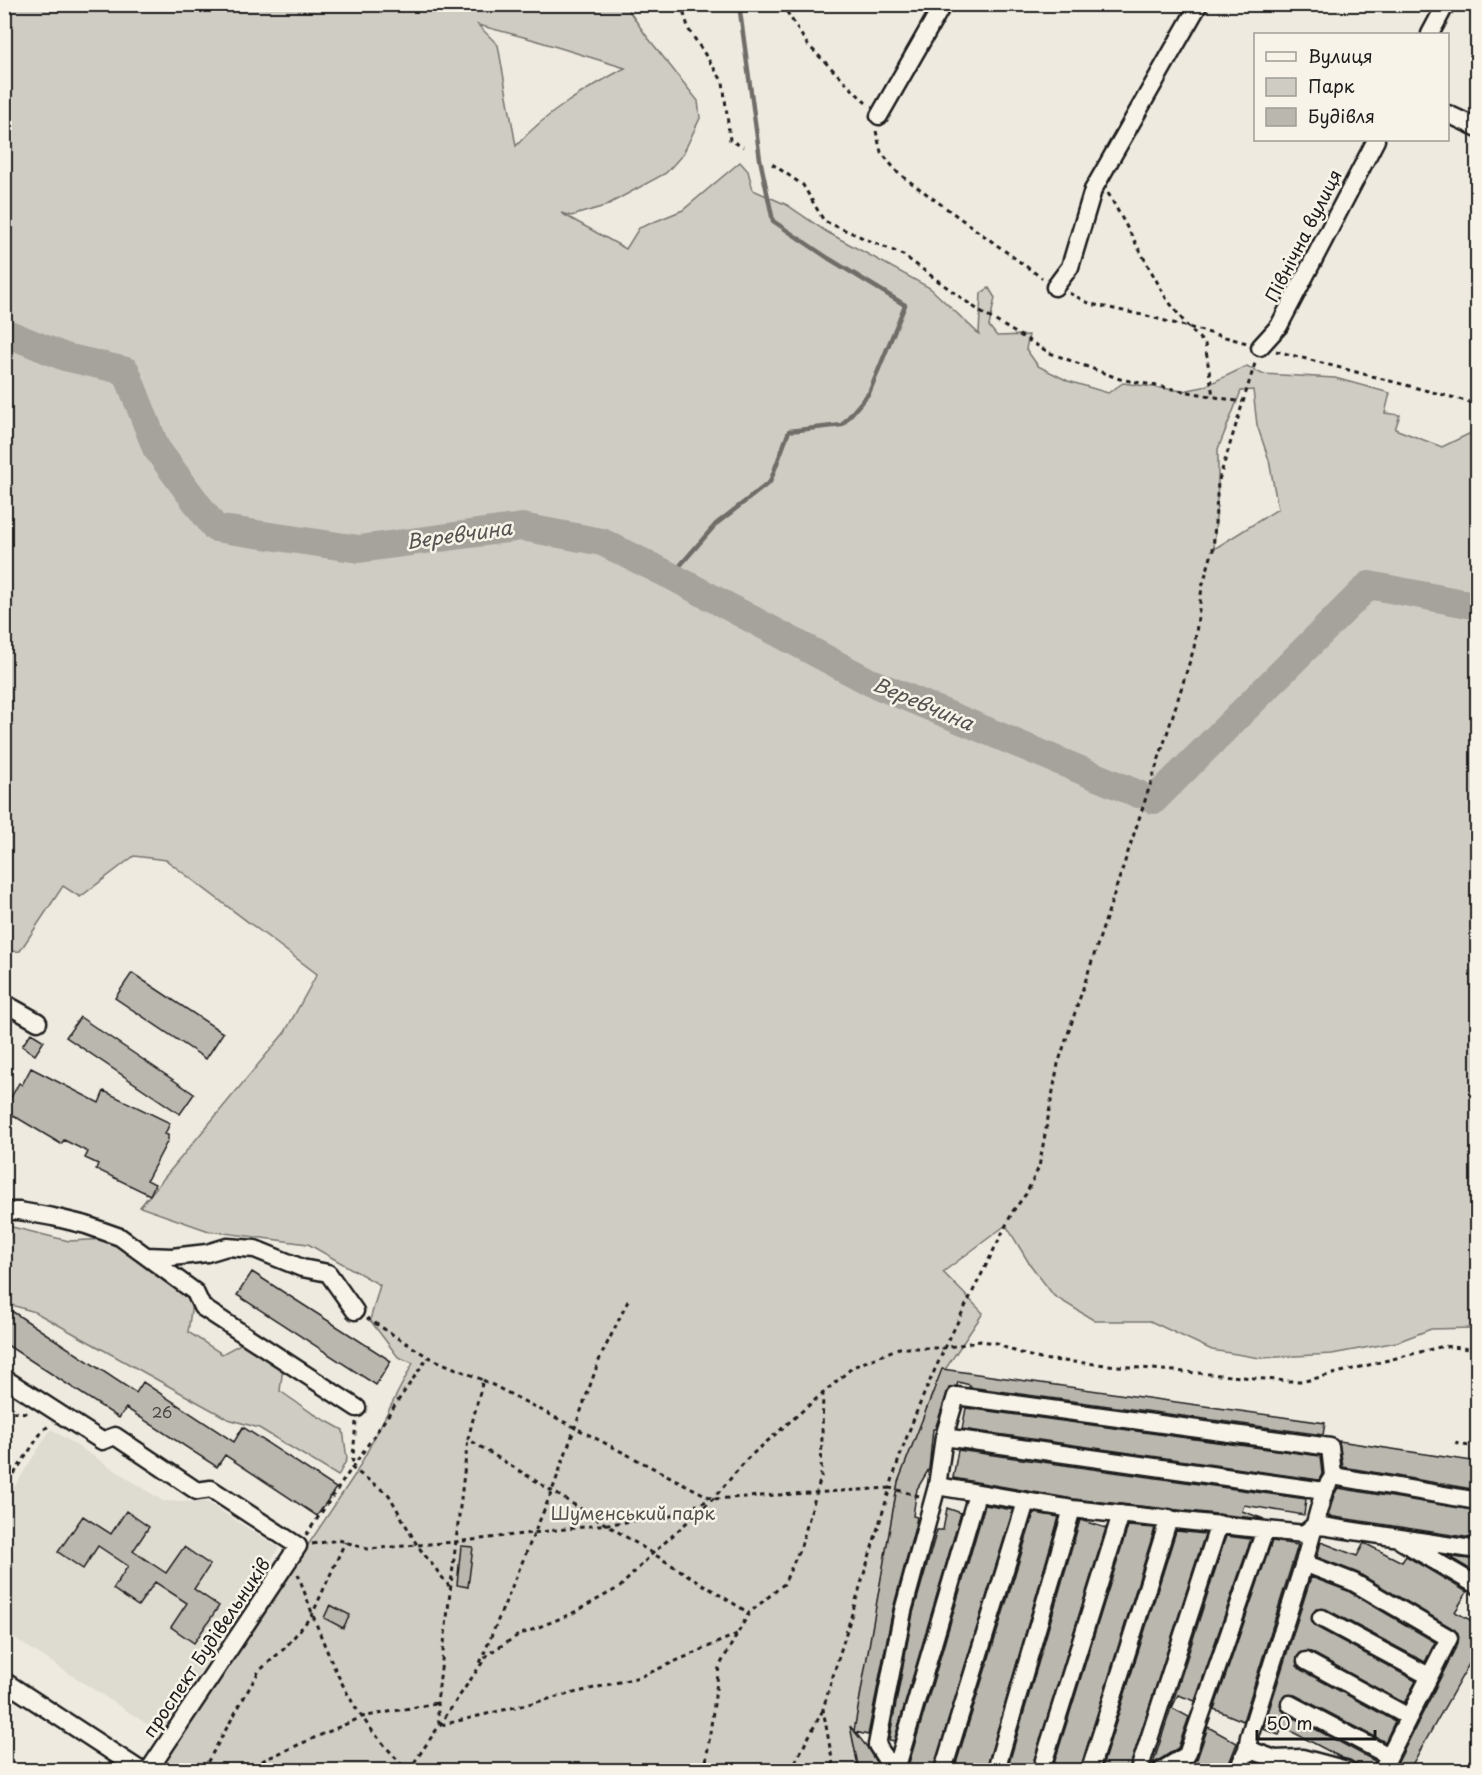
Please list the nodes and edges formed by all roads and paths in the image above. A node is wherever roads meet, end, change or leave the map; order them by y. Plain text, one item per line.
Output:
1 (681, 4) edge
2 (782, 4) edge
3 (944, 4) edge
4 (1199, 4) edge
5 (1446, 4) edge
6 (1431, 33) edge
7 (1449, 114) edge
8 (879, 116) junction
9 (1478, 128) edge
10 (1375, 141) edge
11 (743, 147) dead end
12 (772, 164) dead end
13 (1100, 178) junction
14 (1055, 287) junction
15 (1188, 327) junction
16 (1260, 347) junction
17 (1213, 397) junction
18 (1242, 402) junction
19 (1478, 404) edge
20 (4, 1003) edge
21 (38, 1022) dead end
22 (4, 1211) edge
23 (146, 1256) junction
24 (629, 1299) dead end
25 (355, 1311) joint
26 (428, 1357) junction
27 (4, 1378) edge
28 (483, 1380) junction
29 (823, 1393) dead end
30 (357, 1408) joint
31 (63, 1415) junction
32 (575, 1428) junction
33 (944, 1437) junction
34 (468, 1439) junction
35 (1455, 1443) dead end
36 (1478, 1448) edge
37 (352, 1468) junction
38 (1333, 1476) junction
39 (890, 1488) junction
40 (4, 1489) edge
41 (552, 1491) junction
42 (1324, 1491) junction
43 (816, 1492) junction
44 (935, 1493) junction
45 (977, 1494) junction
46 (712, 1499) junction
47 (1478, 1501) edge
48 (1026, 1502) junction
49 (1072, 1509) junction
50 (1121, 1514) junction
51 (1169, 1518) junction
52 (604, 1523) junction
53 (1219, 1524) junction
54 (1315, 1525) junction
55 (1265, 1530) junction
56 (535, 1532) junction
57 (1392, 1535) junction
58 (345, 1542) junction
59 (455, 1542) junction
60 (417, 1545) junction
61 (1478, 1550) edge
62 (295, 1551) junction
63 (1304, 1563) junction
64 (1478, 1586) edge
65 (450, 1587) junction
66 (749, 1613) junction
67 (312, 1615) junction
68 (1321, 1618) dead end
69 (737, 1634) junction
70 (1306, 1661) dead end
71 (1428, 1676) junction
72 (4, 1681) edge
73 (438, 1703) junction
74 (1290, 1704) dead end
75 (824, 1708) junction
76 (362, 1717) junction
77 (1409, 1717) junction
78 (439, 1726) junction
79 (1247, 1749) junction
80 (1385, 1763) edge
81 (1274, 1765) edge
82 (140, 1770) edge
83 (149, 1770) edge
84 (202, 1770) edge
85 (246, 1770) edge
86 (408, 1770) edge
87 (705, 1770) edge
88 (791, 1770) edge
89 (834, 1770) edge
90 (895, 1770) edge
91 (943, 1770) edge
92 (996, 1770) edge
93 (1041, 1770) edge
94 (1090, 1770) edge
95 (1139, 1770) edge
96 (1162, 1770) edge
97 (1238, 1770) edge
98 (1347, 1770) edge

1 - 11 path
2 - 8 path
3 - 8 street
4 - 13 street
5 - 6 street
7 - 9 street
8 - 14 path
10 - 16 street, Північна вулиця
12 - 17 path
13 - 14 street
13 - 15 path
14 - 15 path
15 - 16 path
15 - 17 path
16 - 18 path
16 - 19 path
17 - 18 path
18 - 39 path
20 - 21 street
22 - 23 street
23 - 25 street
23 - 30 street
24 - 32 path
25 - 26 path
26 - 28 path
26 - 37 path
27 - 31 street
28 - 32 path
28 - 34 path
29 - 43 path
30 - 37 path
31 - 40 path
31 - 62 street
32 - 41 path
32 - 46 path
33 - 38 street
33 - 42 street
33 - 44 street
34 - 41 path
34 - 59 path
35 - 36 path
37 - 60 path
37 - 62 path
38 - 42 street
38 - 47 street
39 - 43 path
39 - 44 path
39 - 75 path
41 - 52 path
41 - 56 path
42 - 54 street
43 - 46 path
43 - 66 path
44 - 45 street
44 - 90 street
45 - 48 street
45 - 90 street
46 - 52 path
48 - 49 street
48 - 91 street
49 - 50 street
49 - 92 street
50 - 51 street
50 - 93 street
51 - 53 street
51 - 94 street
52 - 56 path
52 - 66 path
53 - 55 street
53 - 95 street
54 - 55 street
54 - 57 street
54 - 63 street
55 - 96 street
56 - 59 path
56 - 78 path
57 - 61 street
57 - 64 street
58 - 60 path
58 - 62 path
58 - 67 path
59 - 60 path
59 - 65 path
60 - 65 path
62 - 67 path
62 - 83 street, проспект Будівельників
63 - 71 street
63 - 79 street
65 - 73 path
66 - 69 path
67 - 76 path
67 - 84 path
68 - 71 street
69 - 78 path
69 - 87 path
70 - 77 street
71 - 77 street
72 - 82 street
73 - 76 path
73 - 78 path
74 - 80 street
75 - 88 path
75 - 89 path
76 - 85 path
76 - 86 path
77 - 80 street
78 - 86 path
79 - 81 street
79 - 97 street
81 - 98 street

